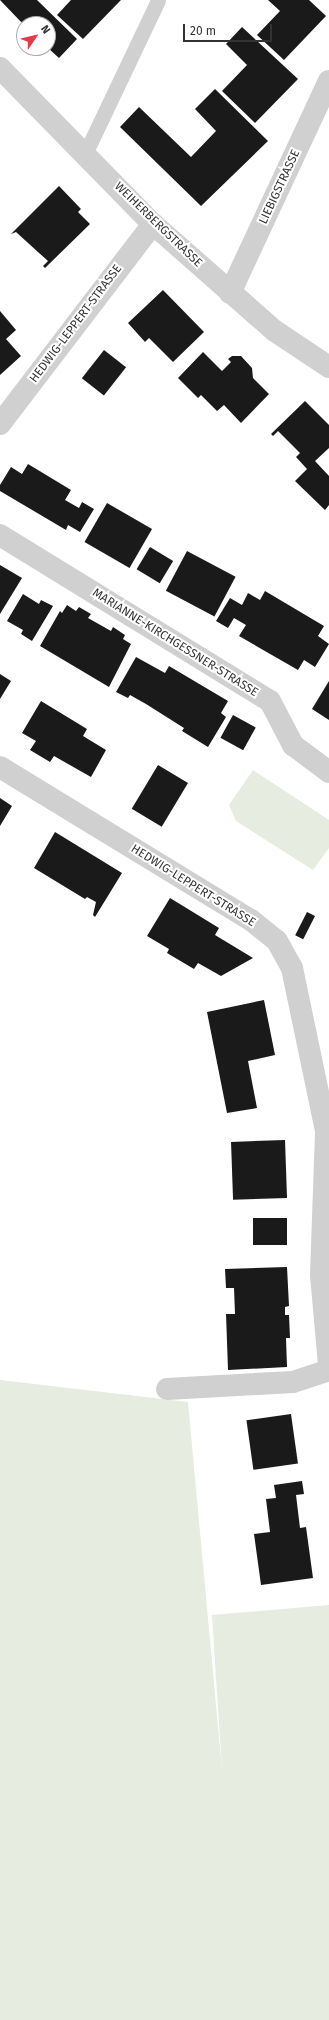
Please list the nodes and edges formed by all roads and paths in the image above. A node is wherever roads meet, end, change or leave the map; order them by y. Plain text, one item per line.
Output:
1 (158, 0) edge
2 (0, 68) edge
3 (329, 81) edge
4 (85, 154) junction
5 (153, 224) junction
6 (230, 293) junction
7 (329, 367) edge
8 (0, 424) edge
9 (0, 535) edge
10 (0, 767) edge
11 (329, 772) edge
12 (328, 1139) edge
13 (329, 1364) edge
14 (329, 1370) edge
15 (167, 1389) dead end

1 - 4 lane
2 - 4 street, WEIHERBERGSTRASSE
3 - 6 street, LIEBIGSTRASSE
4 - 5 street, WEIHERBERGSTRASSE
5 - 6 street, WEIHERBERGSTRASSE
5 - 8 street, HEDWIG-LEPPERT-STRASSE
6 - 7 street, WEIHERBERGSTRASSE
9 - 11 street, MARIANNE-KIRCHGESSNER-STRASSE
10 - 12 street, HEDWIG-LEPPERT-STRASSE
12 - 13 street, HEDWIG-LEPPERT-STRASSE
14 - 15 street

